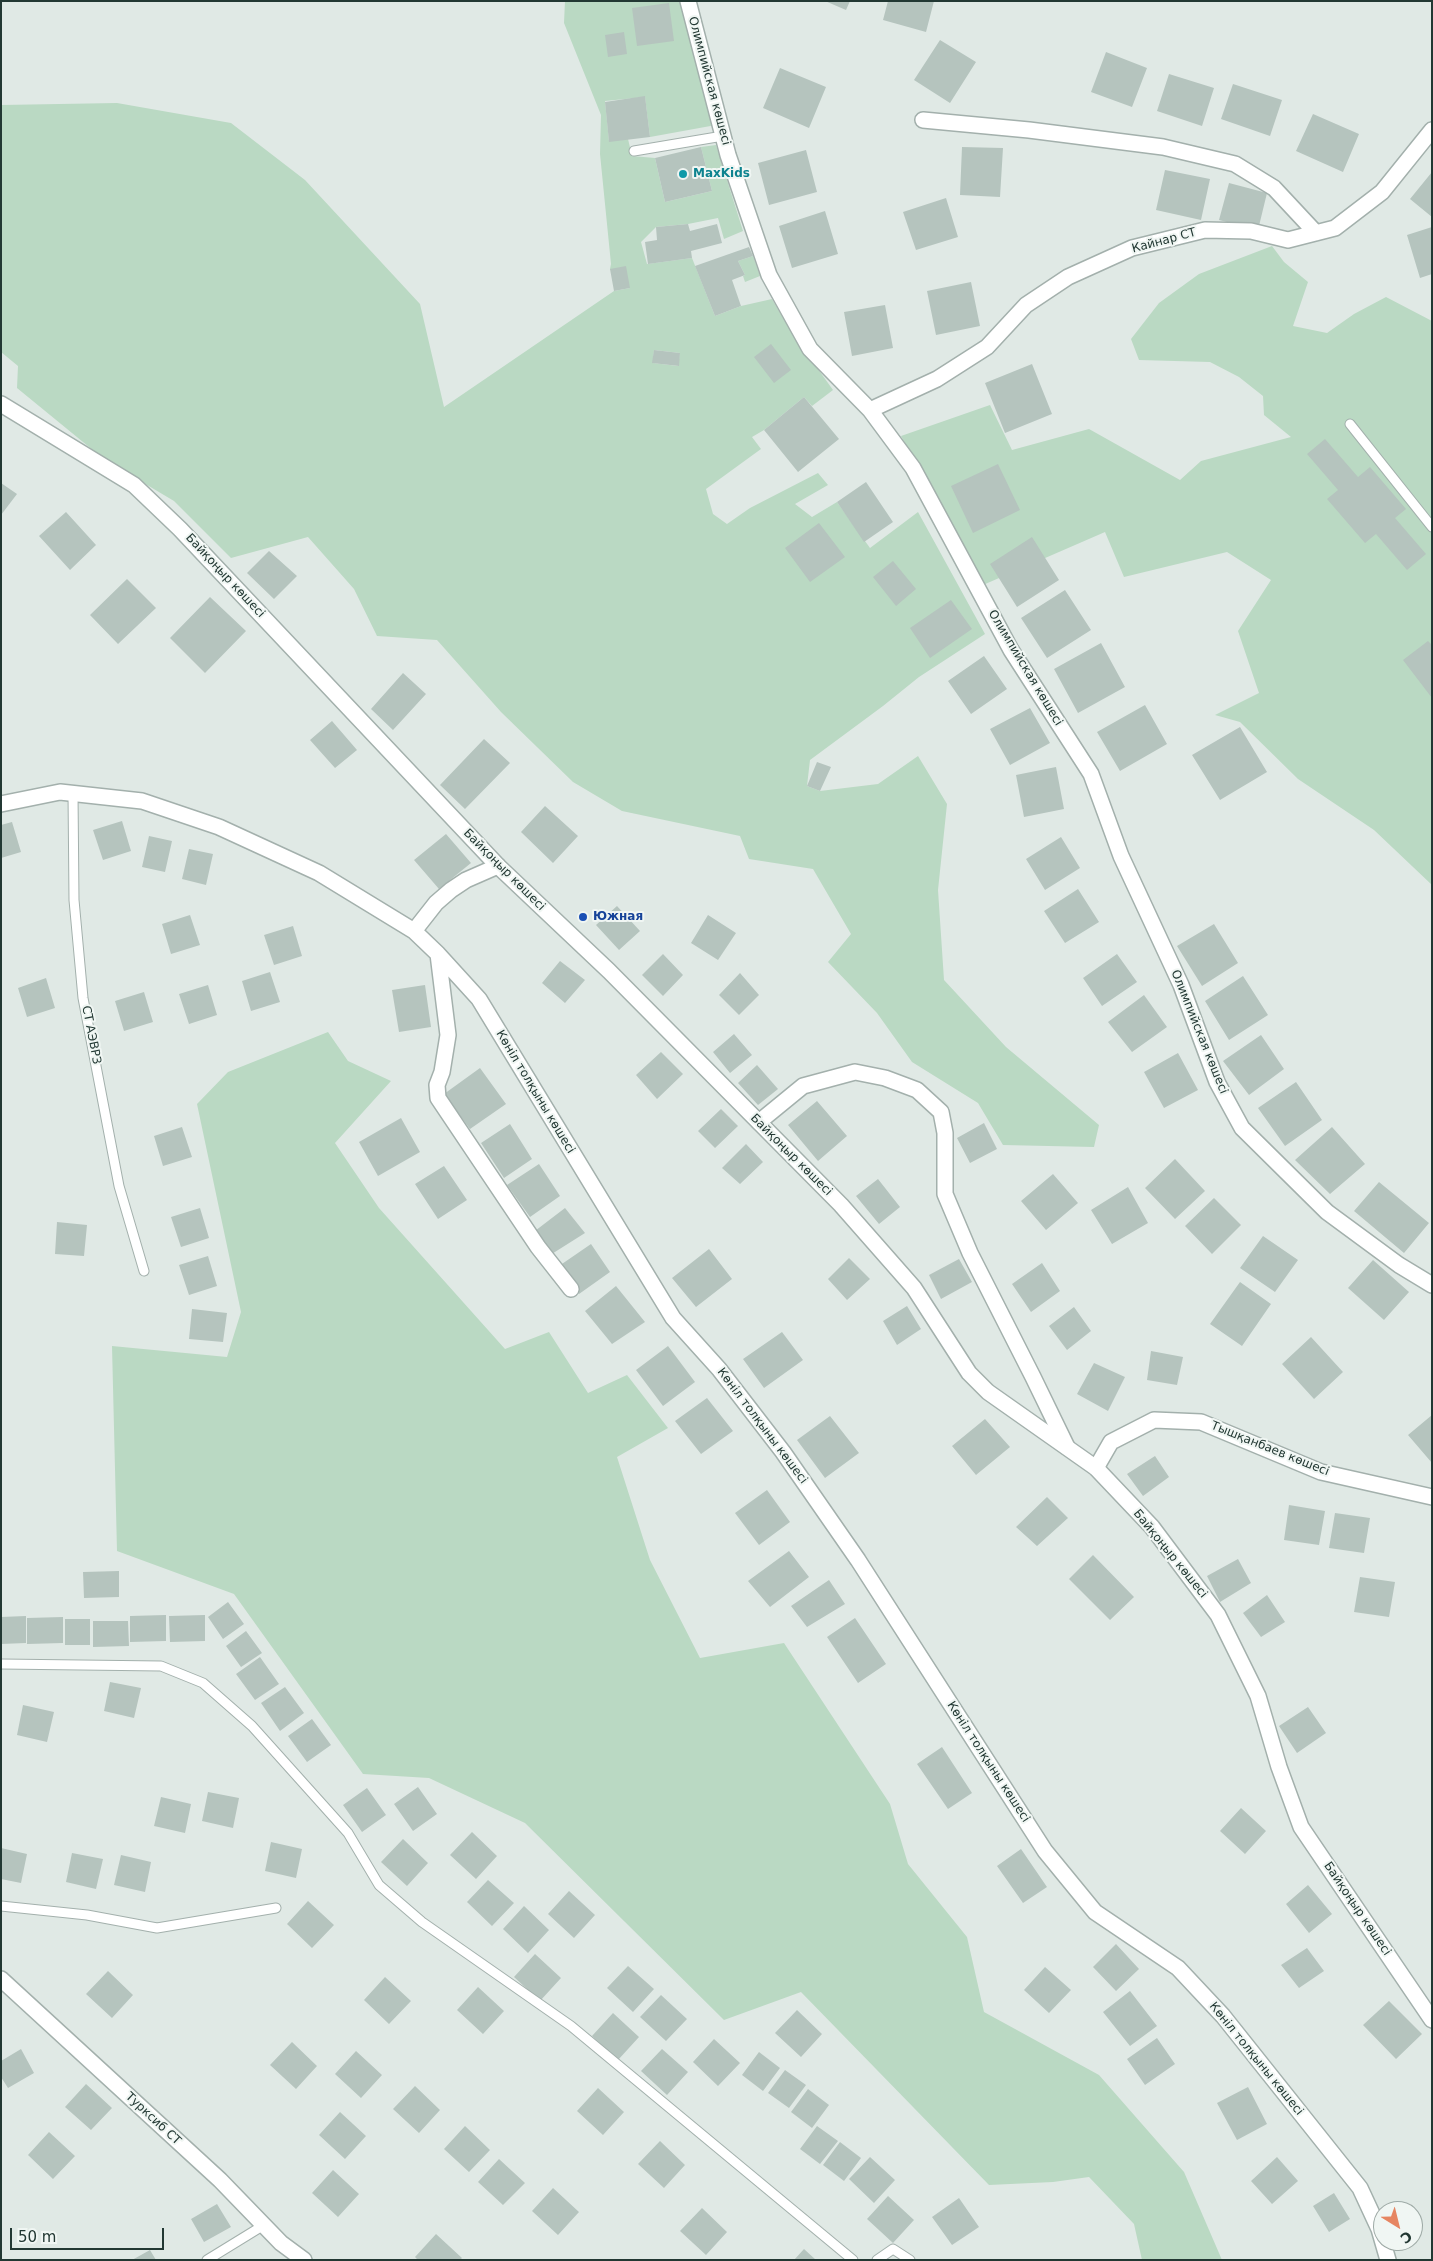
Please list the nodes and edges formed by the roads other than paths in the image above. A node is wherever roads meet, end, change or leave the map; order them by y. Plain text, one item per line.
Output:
1 (688, 1) edge
2 (923, 120) dead end
3 (1432, 130) edge
4 (723, 136) junction
5 (634, 151) dead end
6 (1316, 233) junction
7 (1, 404) edge
8 (870, 410) junction
9 (1350, 424) dead end
10 (1432, 527) edge
11 (73, 793) junction
12 (1, 804) edge
13 (498, 866) junction
14 (414, 931) junction
15 (438, 954) junction
16 (758, 1122) junction
17 (144, 1271) dead end
18 (1432, 1285) edge
19 (571, 1289) dead end
20 (1067, 1447) junction
21 (1096, 1468) junction
22 (1432, 1497) edge
23 (1, 1664) edge
24 (1, 1906) edge
25 (276, 1908) dead end
26 (1, 1978) edge
27 (1432, 2020) edge
28 (264, 2226) junction
29 (207, 2260) edge
30 (304, 2260) edge
31 (854, 2260) edge
32 (877, 2260) edge
33 (910, 2260) edge
34 (1388, 2260) edge

1 - 4 street, Олимпийская көшесі
2 - 6 street
3 - 6 street, Кайнар СТ
4 - 5 lane
4 - 8 street, Олимпийская көшесі
6 - 8 street, Кайнар СТ
7 - 13 street, Байқоңыр көшесі
8 - 18 street, Олимпийская көшесі
9 - 10 lane
11 - 12 street, Көніл толқыны көшесі
11 - 14 street, Көніл толқыны көшесі
11 - 17 lane, СТ АЭВРЗ
13 - 14 street
13 - 16 street, Байқоңыр көшесі
14 - 15 street, Көніл толқыны көшесі
15 - 19 street
15 - 34 street, Көніл толқыны көшесі
16 - 20 street, Байқоңыр көшесі
16 - 20 street
20 - 21 street, Байқоңыр көшесі
21 - 22 street, Тышқанбаев көшесі
21 - 27 street, Байқоңыр көшесі
23 - 31 lane
24 - 25 lane
26 - 28 street, Турксиб СТ
28 - 29 lane
28 - 30 street, Турксиб СТ
32 - 33 lane

